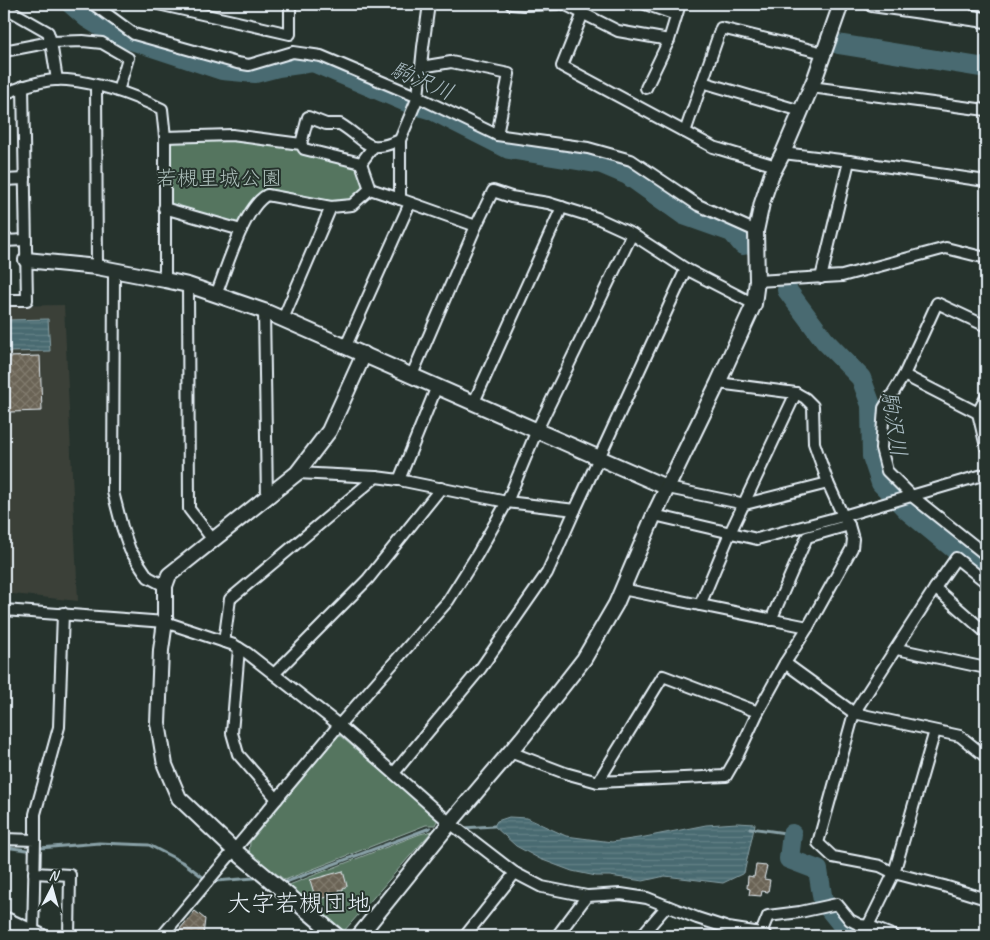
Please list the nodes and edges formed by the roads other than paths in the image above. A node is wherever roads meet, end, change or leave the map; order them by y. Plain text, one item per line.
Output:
1 (93, 4) edge
2 (158, 4) edge
3 (290, 4) edge
4 (429, 4) edge
5 (511, 4) edge
6 (559, 4) edge
7 (564, 4) edge
8 (646, 4) edge
9 (680, 4) edge
10 (841, 4) edge
11 (872, 4) edge
12 (894, 5) edge
13 (4, 7) edge
14 (965, 10) edge
15 (583, 13) junction
16 (676, 15) junction
17 (986, 20) edge
18 (290, 34) junction
19 (669, 40) junction
20 (51, 42) junction
21 (4, 51) edge
22 (293, 52) junction
23 (824, 53) junction
24 (421, 67) junction
25 (57, 80) junction
26 (702, 82) junction
27 (23, 86) junction
28 (96, 86) junction
29 (811, 87) junction
30 (646, 88) dead end
31 (118, 91) junction
32 (4, 94) edge
33 (418, 97) junction
34 (986, 110) edge
35 (801, 111) junction
36 (685, 132) junction
37 (497, 135) junction
38 (165, 137) junction
39 (400, 140) junction
40 (300, 144) junction
41 (373, 147) junction
42 (783, 153) junction
43 (849, 161) junction
44 (361, 163) junction
45 (776, 166) junction
46 (25, 179) junction
47 (4, 180) edge
48 (986, 181) edge
49 (370, 189) junction
50 (405, 201) junction
51 (331, 207) junction
52 (562, 207) junction
53 (164, 208) junction
54 (476, 226) junction
55 (241, 230) junction
56 (756, 231) junction
57 (632, 234) junction
58 (26, 240) junction
59 (4, 241) edge
60 (986, 258) edge
61 (26, 260) junction
62 (98, 267) junction
63 (686, 269) junction
64 (114, 270) junction
65 (821, 278) junction
66 (165, 280) junction
67 (757, 281) junction
68 (188, 285) junction
69 (216, 295) junction
70 (4, 300) edge
71 (754, 304) junction
72 (264, 311) junction
73 (283, 319) junction
74 (986, 326) edge
75 (345, 348) junction
76 (364, 354) junction
77 (412, 375) junction
78 (904, 375) junction
79 (718, 383) junction
80 (437, 386) junction
81 (796, 393) junction
82 (986, 397) edge
83 (474, 402) junction
84 (978, 413) junction
85 (537, 430) junction
86 (986, 447) edge
87 (600, 458) junction
88 (297, 474) junction
89 (986, 474) edge
90 (376, 477) junction
91 (399, 480) junction
92 (828, 484) junction
93 (442, 488) junction
94 (668, 488) junction
95 (910, 497) junction
96 (267, 499) junction
97 (507, 502) junction
98 (745, 504) junction
99 (575, 510) junction
100 (654, 516) junction
101 (843, 516) junction
102 (849, 525) junction
103 (730, 533) junction
104 (213, 540) junction
105 (986, 555) edge
106 (986, 582) edge
107 (165, 586) junction
108 (934, 588) junction
109 (622, 589) junction
110 (700, 605) junction
111 (4, 610) edge
112 (63, 613) junction
113 (771, 620) junction
114 (165, 622) junction
115 (808, 627) junction
116 (984, 631) dead end
117 (224, 642) junction
118 (238, 648) junction
119 (897, 649) junction
120 (785, 663) junction
121 (986, 668) edge
122 (274, 674) junction
123 (758, 712) junction
124 (854, 713) junction
125 (339, 725) junction
126 (935, 730) junction
127 (510, 752) junction
128 (986, 758) edge
129 (394, 773) junction
130 (598, 782) junction
131 (277, 799) junction
132 (450, 823) junction
133 (4, 839) edge
134 (35, 840) junction
135 (234, 850) junction
136 (34, 873) junction
137 (515, 874) junction
138 (894, 874) junction
139 (588, 896) junction
140 (986, 899) edge
141 (666, 906) junction
142 (4, 919) edge
143 (866, 931) edge
144 (36, 935) edge
145 (760, 935) edge
146 (69, 936) edge
147 (162, 936) edge
148 (337, 936) edge
149 (358, 936) edge
150 (465, 936) edge
151 (556, 936) edge
152 (642, 936) edge
153 (894, 936) edge

1 - 22 street
2 - 18 street
3 - 18 street
4 - 24 street
5 - 6 street
7 - 15 street
8 - 16 street
9 - 16 street
10 - 23 street
11 - 12 street
12 - 14 street
13 - 20 street
14 - 17 street
15 - 19 street
15 - 36 street
16 - 19 street
18 - 22 street
19 - 30 street
20 - 21 street
20 - 25 street
20 - 31 street
22 - 33 street
23 - 26 street
23 - 29 street
24 - 33 street
24 - 37 street
25 - 27 street
25 - 28 street
26 - 35 street
26 - 36 street
27 - 32 street
27 - 46 street
28 - 31 street
28 - 62 street
29 - 34 street
29 - 35 street
31 - 38 street
33 - 37 street
33 - 39 street
35 - 42 street
36 - 45 street
37 - 56 street
38 - 40 street
38 - 53 street
39 - 41 street
39 - 50 street
40 - 41 street
40 - 44 street
41 - 44 street
42 - 43 street
42 - 45 street
43 - 48 street
43 - 65 street
44 - 49 street
45 - 56 street
46 - 47 street
46 - 58 street
49 - 50 street
49 - 51 street
50 - 54 street
50 - 75 street
51 - 55 street
51 - 73 street
52 - 54 street
52 - 57 street
52 - 83 street
53 - 55 street
53 - 66 street
54 - 77 street
55 - 69 street
56 - 67 street
57 - 63 street
57 - 85 street
58 - 59 street
58 - 61 street
60 - 65 street
61 - 62 street
61 - 70 street
62 - 64 street
63 - 71 street
63 - 87 street
64 - 66 street
64 - 107 street
65 - 67 street
66 - 68 street
67 - 71 street
68 - 69 street
68 - 104 street
69 - 72 street
71 - 79 street
72 - 73 street
72 - 96 street
73 - 75 street
74 - 78 street
75 - 76 street
76 - 77 street
76 - 88 street
77 - 80 street
78 - 84 street
78 - 95 street
79 - 81 street
79 - 94 street
80 - 83 street
80 - 91 street
81 - 92 street
81 - 98 street
82 - 84 street
83 - 85 street
84 - 86 street
85 - 87 street
85 - 97 street
87 - 94 street
87 - 99 street
88 - 90 street
88 - 96 street
89 - 95 street
90 - 91 street
90 - 117 street
91 - 93 street
92 - 98 street
92 - 101 street
93 - 97 street
93 - 122 street
94 - 98 street
94 - 100 street
95 - 101 street
95 - 105 street
96 - 104 street
97 - 99 street
97 - 125 street
98 - 103 street
99 - 129 street
100 - 103 street
100 - 109 street
101 - 102 street
101 - 103 street
102 - 113 street
102 - 115 street
103 - 110 street
104 - 107 street
106 - 108 street
107 - 114 street
108 - 116 street
108 - 119 street
109 - 110 street
109 - 127 street
110 - 113 street
111 - 112 street
112 - 114 street
112 - 134 street
113 - 115 street
114 - 117 street
114 - 135 street
115 - 120 street
117 - 118 street
118 - 122 street
118 - 131 street
119 - 121 street
119 - 124 street
120 - 123 street
120 - 124 street
122 - 125 street
123 - 130 street
123 - 130 street
124 - 126 street
124 - 138 street
125 - 129 street
125 - 131 street
126 - 128 street
126 - 138 street
127 - 130 street
127 - 132 street
129 - 132 street
131 - 135 street
132 - 137 street
132 - 149 street
133 - 134 street
134 - 136 street
135 - 147 street
135 - 148 street
136 - 144 street
136 - 146 street
137 - 139 street
137 - 150 street
138 - 140 street
138 - 143 street
139 - 141 street
139 - 151 street
141 - 145 street
141 - 152 street
142 - 144 street
143 - 145 street
143 - 153 street

